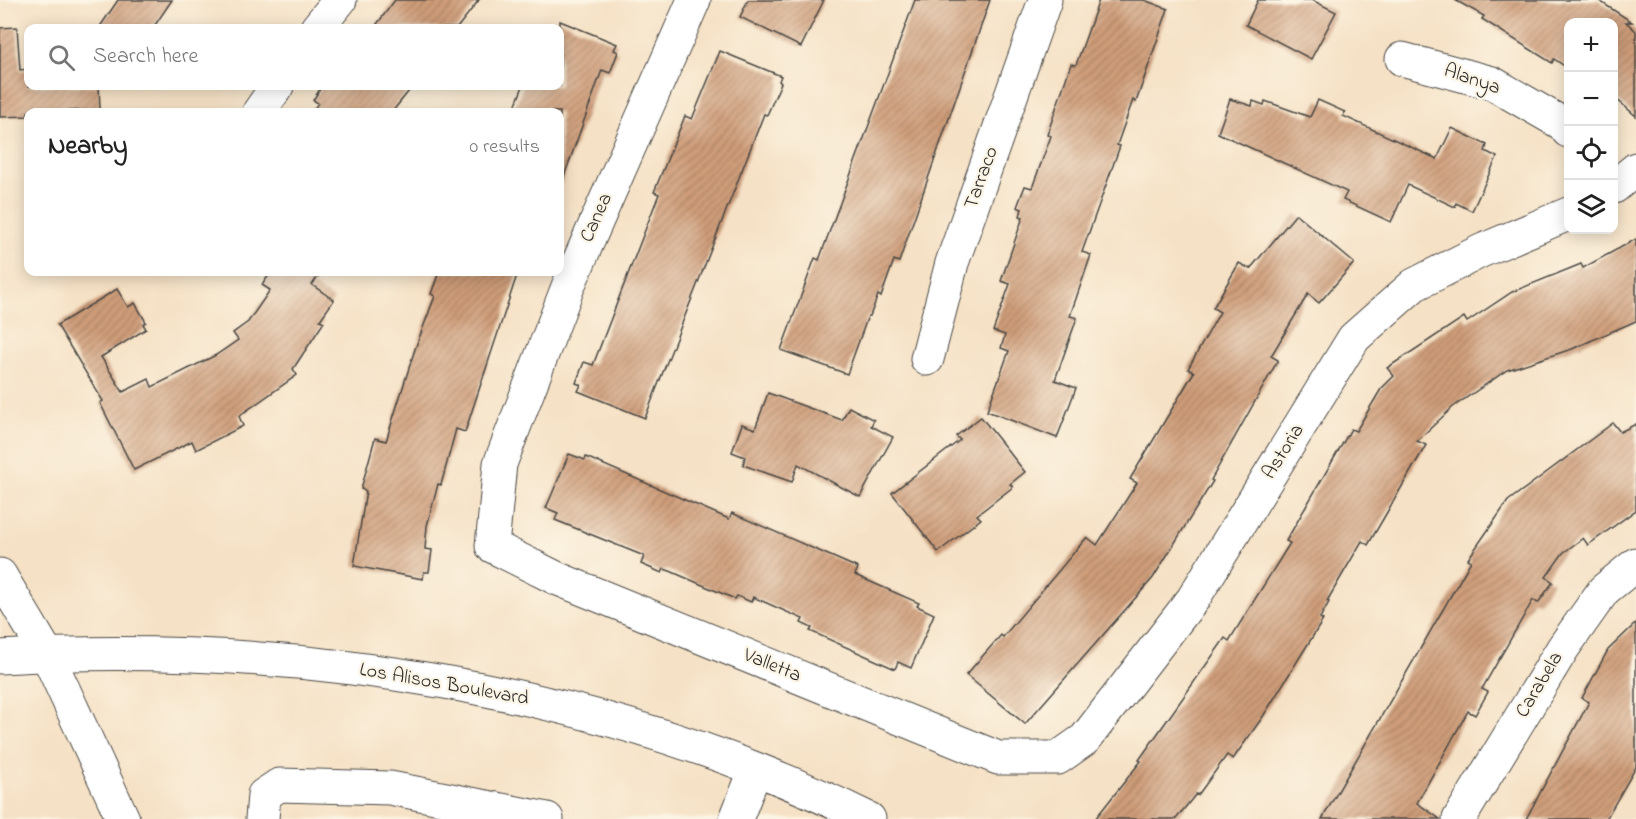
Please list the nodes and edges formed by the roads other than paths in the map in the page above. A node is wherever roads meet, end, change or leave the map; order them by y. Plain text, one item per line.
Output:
1 (340, 0) edge
2 (694, 0) edge
3 (1045, 0) edge
4 (320, 24) edge
5 (1402, 59) dead end
6 (274, 90) edge
7 (262, 108) edge
8 (1565, 126) edge
9 (1564, 216) edge
10 (927, 359) dead end
11 (492, 546) joint
12 (1636, 564) edge
13 (0, 575) edge
14 (47, 654) junction
15 (0, 657) edge
16 (1058, 758) joint
17 (755, 771) junction
18 (123, 819) edge
19 (262, 819) edge
20 (547, 819) edge
21 (736, 819) edge
22 (868, 819) edge
23 (1459, 819) edge

1 - 4 main road
2 - 11 main road, Canea
3 - 10 main road, Tarraco
5 - 8 main road, Alanya
6 - 7 main road
9 - 16 main road, Astoria
11 - 16 main road, Valletta
12 - 23 main road, Carabela
13 - 14 main road
14 - 15 main road, Los Alisos Boulevard
14 - 17 main road, Los Alisos Boulevard
14 - 18 main road
17 - 21 main road
17 - 22 main road, Los Alisos Boulevard
19 - 20 main road

